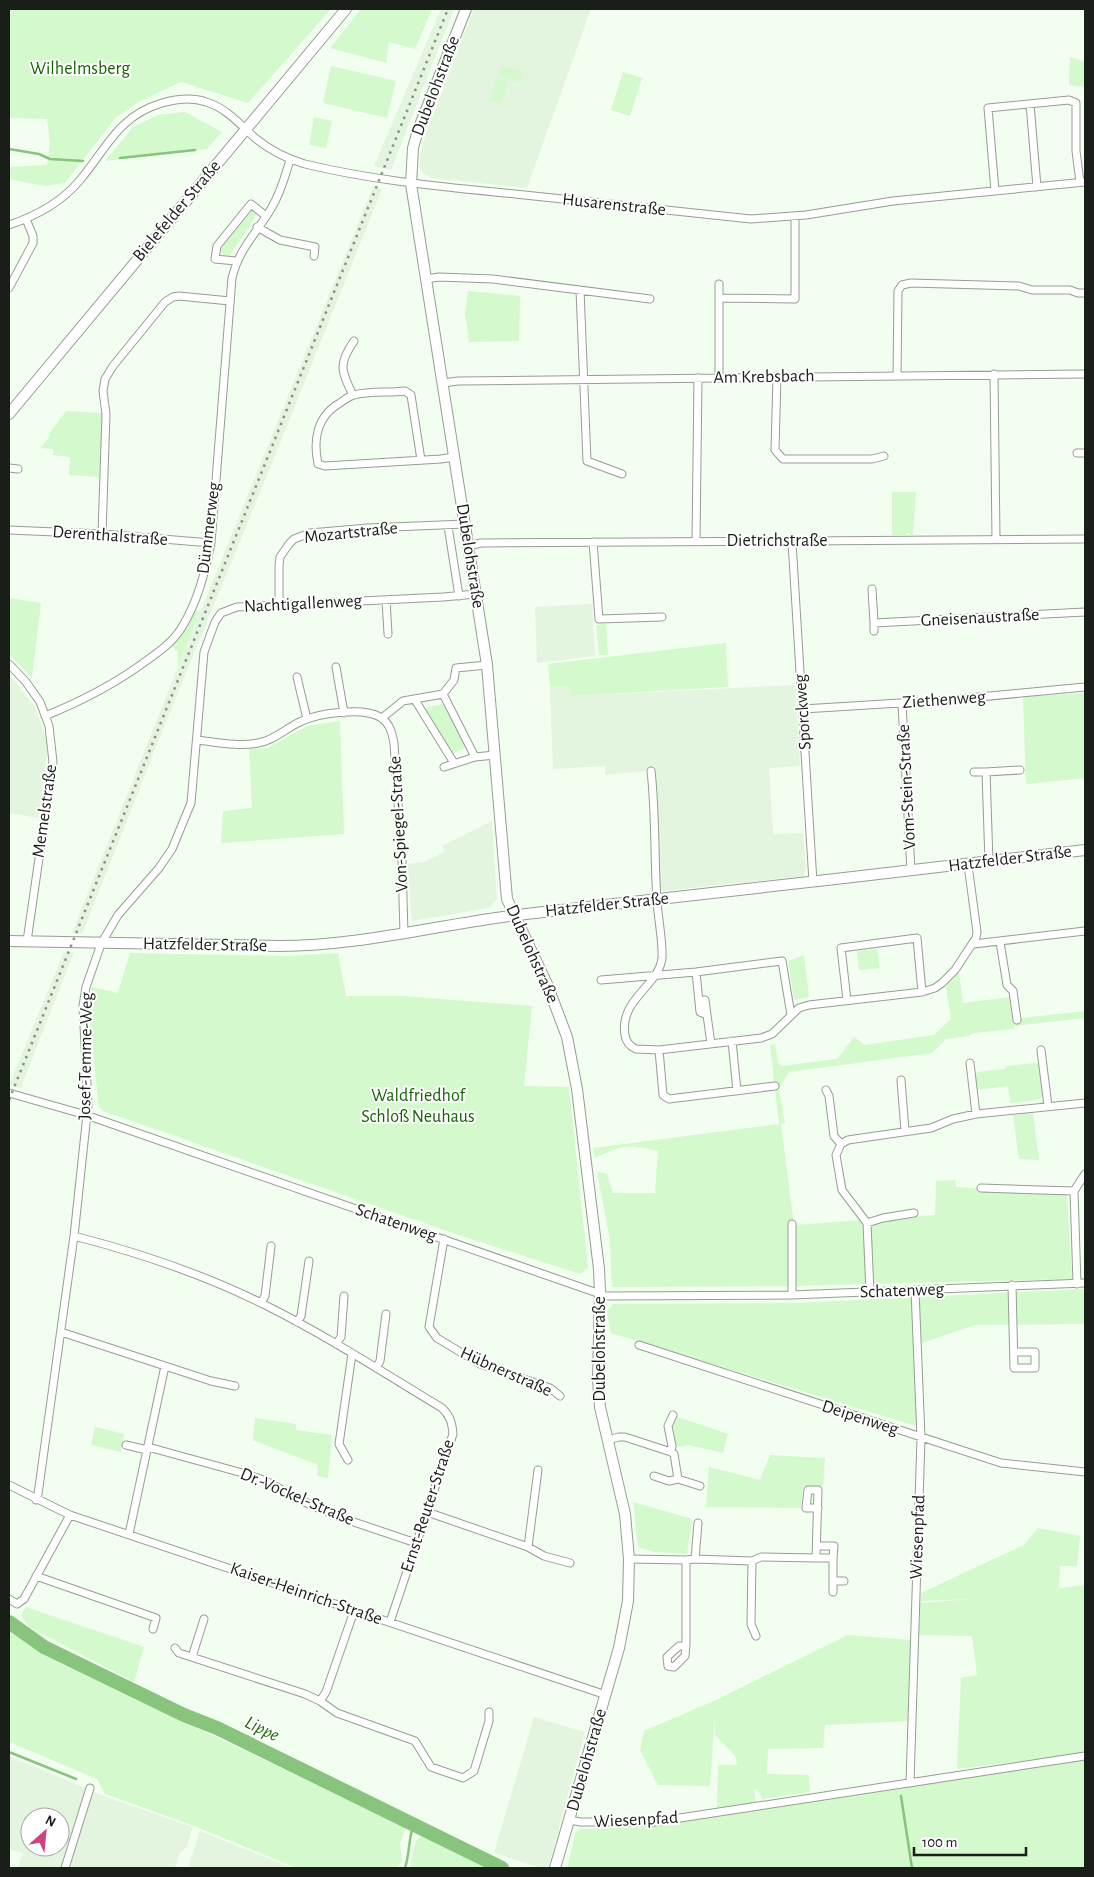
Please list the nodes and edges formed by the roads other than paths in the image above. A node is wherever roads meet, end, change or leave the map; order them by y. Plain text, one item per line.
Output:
1 (346, 9) edge
2 (466, 9) edge
3 (1030, 104) junction
4 (245, 129) junction
5 (290, 160) junction
6 (1083, 182) edge
7 (411, 184) junction
8 (1037, 186) junction
9 (994, 191) junction
10 (266, 216) junction
11 (796, 216) junction
12 (26, 219) junction
13 (9, 224) edge
14 (258, 228) junction
15 (314, 256) dead end
16 (236, 261) junction
17 (426, 279) junction
18 (719, 284) dead end
19 (9, 288) edge
20 (580, 290) junction
21 (1085, 293) edge
22 (719, 298) junction
23 (650, 299) dead end
24 (230, 301) junction
25 (354, 341) dead end
26 (994, 374) junction
27 (1085, 374) edge
28 (777, 376) junction
29 (897, 376) junction
30 (719, 377) junction
31 (698, 378) junction
32 (584, 379) junction
33 (443, 384) junction
34 (353, 395) junction
35 (9, 414) edge
36 (1077, 453) dead end
37 (1085, 453) edge
38 (884, 456) dead end
39 (454, 457) junction
40 (420, 460) junction
41 (9, 468) edge
42 (18, 469) dead end
43 (622, 474) dead end
44 (465, 524) junction
45 (448, 526) junction
46 (9, 530) edge
47 (102, 534) junction
48 (996, 539) junction
49 (1085, 539) edge
50 (696, 541) junction
51 (593, 542) junction
52 (792, 542) junction
53 (211, 543) junction
54 (468, 546) junction
55 (872, 589) dead end
56 (476, 594) junction
57 (459, 596) junction
58 (386, 600) junction
59 (280, 604) junction
60 (1085, 612) edge
61 (221, 613) joint
62 (662, 617) dead end
63 (874, 623) junction
64 (874, 631) dead end
65 (388, 634) dead end
66 (9, 664) edge
67 (487, 665) junction
68 (336, 667) dead end
69 (297, 677) dead end
70 (1085, 687) edge
71 (443, 694) junction
72 (415, 700) junction
73 (902, 703) junction
74 (803, 709) junction
75 (344, 713) junction
76 (45, 716) junction
77 (382, 718) junction
78 (307, 719) junction
79 (197, 740) junction
80 (495, 755) junction
81 (476, 757) junction
82 (454, 763) junction
83 (444, 767) dead end
84 (1020, 770) dead end
85 (651, 771) dead end
86 (974, 772) dead end
87 (986, 772) junction
88 (1085, 850) edge
89 (989, 862) junction
90 (968, 865) junction
91 (911, 871) junction
92 (813, 882) junction
93 (657, 900) junction
94 (515, 915) junction
95 (1085, 931) edge
96 (404, 934) junction
97 (9, 941) edge
98 (27, 941) junction
99 (1000, 942) junction
100 (101, 944) junction
101 (974, 944) junction
102 (696, 972) junction
103 (654, 975) junction
104 (601, 980) dead end
105 (922, 992) junction
106 (847, 1000) junction
107 (791, 1015) junction
108 (1017, 1020) dead end
109 (732, 1041) junction
110 (711, 1044) junction
111 (659, 1050) junction
112 (1041, 1050) dead end
113 (970, 1063) dead end
114 (901, 1080) dead end
115 (775, 1086) dead end
116 (826, 1090) dead end
117 (737, 1091) junction
118 (9, 1093) edge
119 (1085, 1103) edge
120 (1048, 1106) junction
121 (976, 1114) junction
122 (86, 1115) junction
123 (905, 1131) junction
124 (841, 1144) junction
125 (1085, 1174) edge
126 (981, 1188) dead end
127 (1074, 1191) junction
128 (914, 1213) dead end
129 (867, 1223) junction
130 (792, 1224) dead end
131 (74, 1236) junction
132 (444, 1240) junction
133 (271, 1246) dead end
134 (309, 1261) dead end
135 (1085, 1283) edge
136 (1077, 1284) junction
137 (1012, 1285) junction
138 (915, 1290) junction
139 (870, 1292) junction
140 (600, 1293) junction
141 (792, 1295) junction
142 (344, 1296) dead end
143 (261, 1303) junction
144 (386, 1314) dead end
145 (297, 1322) junction
146 (61, 1332) junction
147 (336, 1344) junction
148 (639, 1345) dead end
149 (1014, 1352) dead end
150 (352, 1354) junction
151 (165, 1366) junction
152 (376, 1368) junction
153 (235, 1386) dead end
154 (560, 1396) dead end
155 (673, 1415) dead end
156 (921, 1438) junction
157 (607, 1440) junction
158 (126, 1445) dead end
159 (147, 1448) junction
160 (670, 1452) junction
161 (348, 1460) dead end
162 (538, 1470) dead end
163 (1085, 1472) edge
164 (654, 1476) dead end
165 (678, 1479) junction
166 (9, 1485) edge
167 (700, 1486) dead end
168 (36, 1500) junction
169 (818, 1508) dead end
170 (427, 1512) junction
171 (70, 1514) junction
172 (698, 1523) dead end
173 (129, 1534) junction
174 (416, 1543) junction
175 (817, 1546) junction
176 (528, 1548) junction
177 (816, 1558) junction
178 (833, 1558) junction
179 (629, 1559) junction
180 (695, 1559) junction
181 (686, 1560) junction
182 (752, 1561) junction
183 (570, 1563) dead end
184 (36, 1576) junction
185 (833, 1581) junction
186 (844, 1581) dead end
187 (833, 1592) dead end
188 (9, 1599) edge
189 (354, 1610) junction
190 (204, 1619) dead end
191 (390, 1622) junction
192 (153, 1629) dead end
193 (756, 1636) dead end
194 (686, 1646) dead end
195 (175, 1648) dead end
196 (192, 1657) junction
197 (606, 1695) junction
198 (320, 1701) junction
199 (489, 1712) dead end
200 (1085, 1756) edge
201 (910, 1783) junction
202 (90, 1788) dead end
203 (569, 1820) junction
204 (65, 1868) edge
205 (555, 1868) edge

1 - 4 main road, Bielefelder Straße
2 - 7 main road, Dubelohstraße
3 - 6 street, Husarenstraße
3 - 8 street
3 - 9 street, Husarenstraße
4 - 5 street, Husarenstraße
4 - 12 street, Husarenstraße
4 - 35 main road, Bielefelder Straße
5 - 7 street, Husarenstraße
5 - 10 street, Dümmerweg
6 - 8 street, Husarenstraße
7 - 11 street, Husarenstraße
7 - 17 main road, Dubelohstraße
8 - 9 street, Husarenstraße
9 - 11 street, Husarenstraße
10 - 14 street, Dümmerweg
10 - 16 street
11 - 22 street
12 - 13 street, Husarenstraße
12 - 19 street
14 - 15 street
14 - 16 street, Dümmerweg
16 - 24 street, Dümmerweg
17 - 20 street
17 - 33 main road, Dubelohstraße
18 - 22 street
20 - 23 street
20 - 32 street
21 - 29 street
22 - 30 street
24 - 47 street
24 - 53 street, Dümmerweg
25 - 34 street
26 - 27 street, Am Krebsbach
26 - 29 street, Am Krebsbach
26 - 48 street
28 - 29 street, Am Krebsbach
28 - 30 street, Am Krebsbach
28 - 38 street
30 - 31 street, Am Krebsbach
31 - 32 street, Am Krebsbach
31 - 50 street
32 - 33 street, Am Krebsbach
32 - 43 street
33 - 39 main road, Dubelohstraße
34 - 40 street
34 - 40 street
36 - 37 street
39 - 40 street
39 - 44 main road, Dubelohstraße
41 - 42 street
44 - 45 street, Mozartstraße
44 - 54 main road, Dubelohstraße
45 - 57 street
45 - 59 street, Mozartstraße
46 - 47 street, Derenthalstraße
47 - 53 street, Derenthalstraße
48 - 49 street, Dietrichstraße
48 - 52 street, Dietrichstraße
50 - 51 street, Dietrichstraße
50 - 52 street, Dietrichstraße
51 - 54 street, Dietrichstraße
51 - 62 street
52 - 74 street, Sporckweg
53 - 76 street, Dümmerweg
54 - 56 main road, Dubelohstraße
55 - 63 street
56 - 57 street, Nachtigallenweg
56 - 67 main road, Dubelohstraße
57 - 58 street, Nachtigallenweg
58 - 59 street, Nachtigallenweg
58 - 65 street, Nachtigallenweg
59 - 61 street, Nachtigallenweg
60 - 63 street, Gneisenaustraße
61 - 79 street, Josef-Temme-Weg
63 - 64 street
66 - 76 street, Memelstraße
67 - 71 street
67 - 80 main road, Dubelohstraße
68 - 75 street
69 - 78 street
70 - 73 street, Ziethenweg
71 - 72 street
71 - 81 street
72 - 77 street
72 - 82 street
73 - 74 street, Ziethenweg
73 - 91 street, Vom-Stein-Straße
74 - 92 street, Sporckweg
75 - 77 street
75 - 78 street
76 - 98 street, Memelstraße
77 - 96 street, Von-Spiegel-Straße
78 - 79 street
79 - 100 street, Josef-Temme-Weg
80 - 81 street
80 - 94 main road, Dubelohstraße
81 - 82 street
82 - 83 street
84 - 87 street
85 - 93 street
86 - 87 street
87 - 89 street
88 - 89 main road, Hatzfelder Straße
89 - 90 main road, Hatzfelder Straße
90 - 91 main road, Hatzfelder Straße
90 - 101 street
91 - 92 main road, Hatzfelder Straße
92 - 93 main road, Hatzfelder Straße
93 - 94 main road, Hatzfelder Straße
93 - 103 street
94 - 96 main road, Hatzfelder Straße
94 - 140 main road, Dubelohstraße
95 - 99 street
96 - 100 main road, Hatzfelder Straße
97 - 98 main road, Hatzfelder Straße
98 - 100 main road, Hatzfelder Straße
99 - 101 street
99 - 108 street
100 - 122 street, Josef-Temme-Weg
101 - 105 street
102 - 103 street
102 - 107 street
102 - 110 street
103 - 104 street
103 - 111 street
105 - 106 street
105 - 106 street
106 - 107 street
107 - 109 street
109 - 110 street
109 - 117 street
110 - 111 street
111 - 117 street
112 - 120 street
113 - 121 street
114 - 123 street
115 - 117 street
116 - 124 street
118 - 122 street, Schatenweg
119 - 120 street
120 - 121 street
121 - 123 street
122 - 131 street, Josef-Temme-Weg
122 - 132 street, Schatenweg
123 - 124 street
124 - 129 street
125 - 127 street
126 - 127 street
127 - 136 street
128 - 129 street
129 - 139 street
130 - 141 street
131 - 143 street, Ernst-Reuter-Straße
131 - 146 street, Josef-Temme-Weg
132 - 140 street, Schatenweg
132 - 154 street, Hübnerstraße
133 - 143 street
134 - 145 street
135 - 136 street, Schatenweg
136 - 137 street, Schatenweg
137 - 138 street, Schatenweg
137 - 149 street
138 - 139 street, Schatenweg
138 - 156 street, Wiesenpfad
139 - 141 street, Schatenweg
140 - 141 street, Schatenweg
140 - 157 main road, Dubelohstraße
142 - 147 street
143 - 145 street, Ernst-Reuter-Straße
144 - 152 street
145 - 147 street, Ernst-Reuter-Straße
146 - 151 street
146 - 168 street, Josef-Temme-Weg
147 - 150 street, Ernst-Reuter-Straße
148 - 156 street, Deipenweg
150 - 152 street, Ernst-Reuter-Straße
150 - 161 street
151 - 153 street
151 - 159 street
152 - 170 street, Ernst-Reuter-Straße
155 - 160 street
156 - 163 street, Deipenweg
156 - 201 street, Wiesenpfad
157 - 160 street
157 - 179 main road, Dubelohstraße
158 - 159 street, Dr.-Vockel-Straße
159 - 173 street
159 - 174 street, Dr.-Vockel-Straße
160 - 165 street
162 - 176 street
164 - 165 street
165 - 167 street
166 - 168 street, Kaiser-Heinrich-Straße
168 - 171 street, Kaiser-Heinrich-Straße
169 - 175 street
170 - 174 street, Ernst-Reuter-Straße
170 - 176 street
171 - 173 street, Kaiser-Heinrich-Straße
171 - 184 street
172 - 180 street
173 - 189 street, Kaiser-Heinrich-Straße
174 - 191 street, Ernst-Reuter-Straße
175 - 177 street
175 - 178 street
176 - 183 street
177 - 178 street
177 - 182 street
178 - 185 street
179 - 181 street
179 - 197 main road, Dubelohstraße
180 - 181 street
180 - 182 street
181 - 194 street
182 - 193 street
184 - 188 street
184 - 192 street
185 - 186 street
185 - 187 street
189 - 191 street, Kaiser-Heinrich-Straße
189 - 198 street
190 - 196 street
191 - 197 street, Kaiser-Heinrich-Straße
195 - 196 street
196 - 198 street
197 - 203 main road, Dubelohstraße
198 - 199 street
200 - 201 street, Wiesenpfad
201 - 203 street, Wiesenpfad
202 - 204 street
203 - 205 main road, Dubelohstraße

